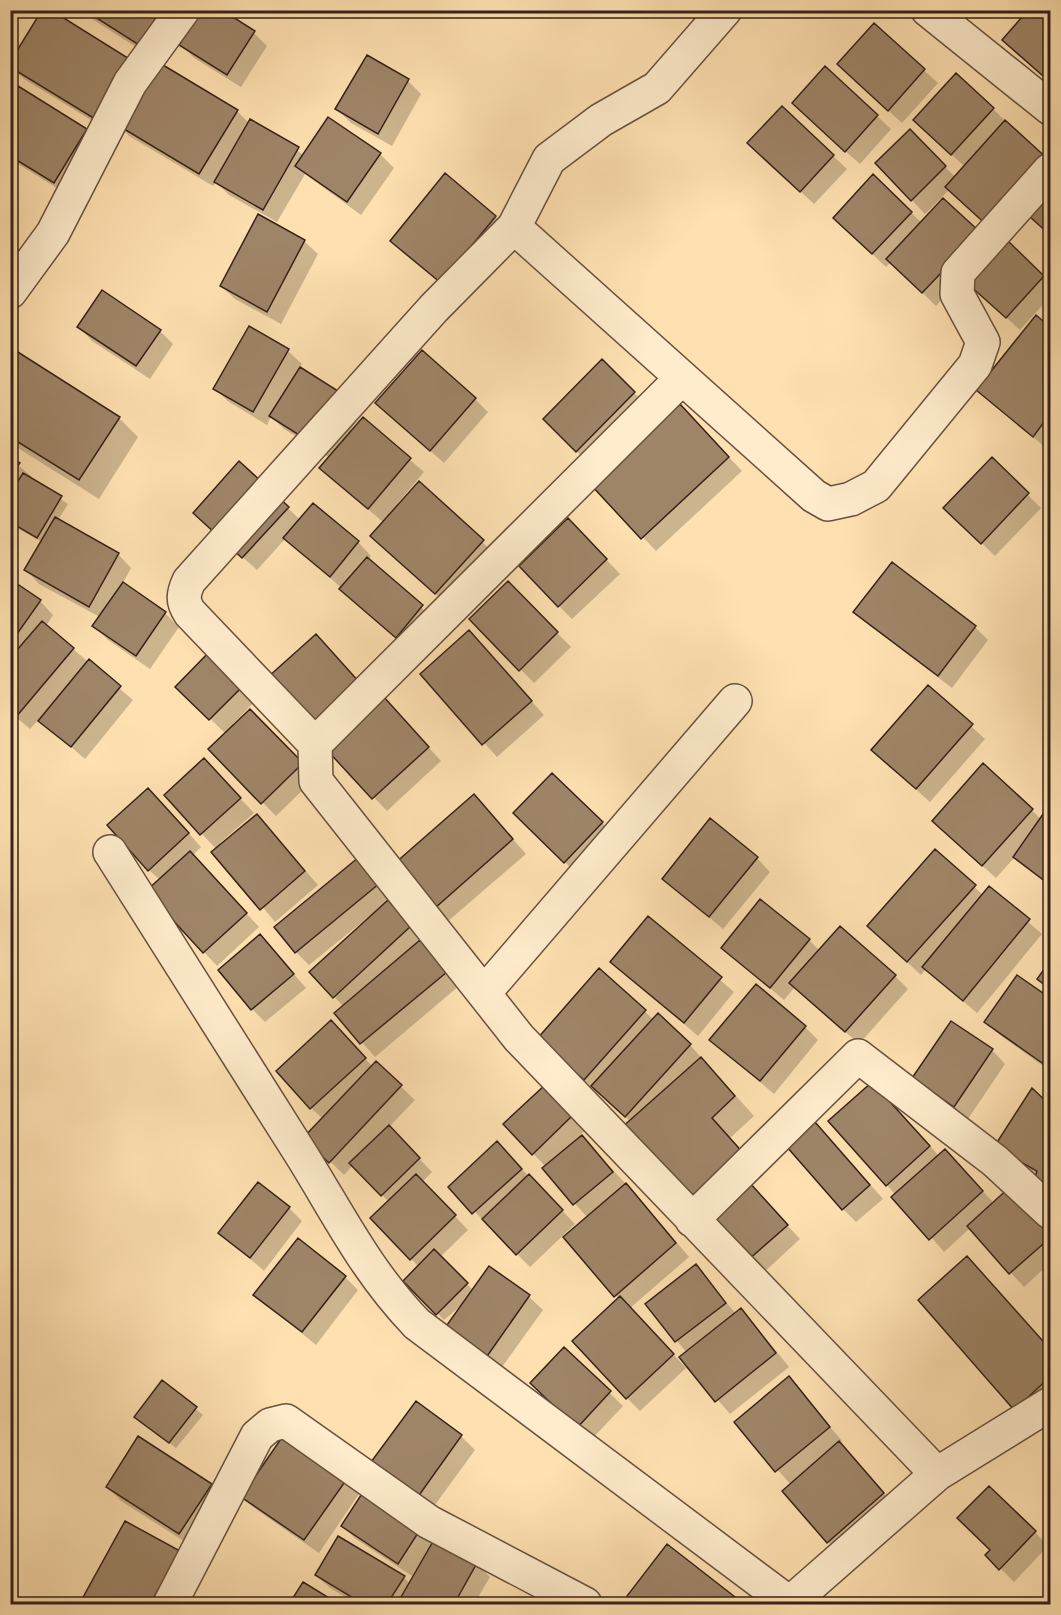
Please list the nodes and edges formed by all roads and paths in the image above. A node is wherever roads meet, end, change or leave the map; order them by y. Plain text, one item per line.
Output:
1 (183, 10) edge
2 (725, 10) edge
3 (928, 10) edge
4 (1050, 108) edge
5 (1050, 170) edge
6 (514, 227) junction
7 (10, 292) edge
8 (682, 378) junction
9 (735, 701) dead end
10 (315, 744) junction
11 (110, 852) dead end
12 (484, 993) junction
13 (1050, 1212) edge
14 (693, 1220) junction
15 (1050, 1404) edge
16 (937, 1474) junction
17 (789, 1604) edge
18 (170, 1605) edge
19 (585, 1605) edge

1 - 7 street
2 - 6 street
3 - 4 street
5 - 8 street
6 - 8 street
6 - 10 street
8 - 10 street
9 - 12 street
10 - 12 street
11 - 17 street
12 - 14 street
13 - 14 street
14 - 16 street
15 - 16 street
16 - 17 street
18 - 19 street

